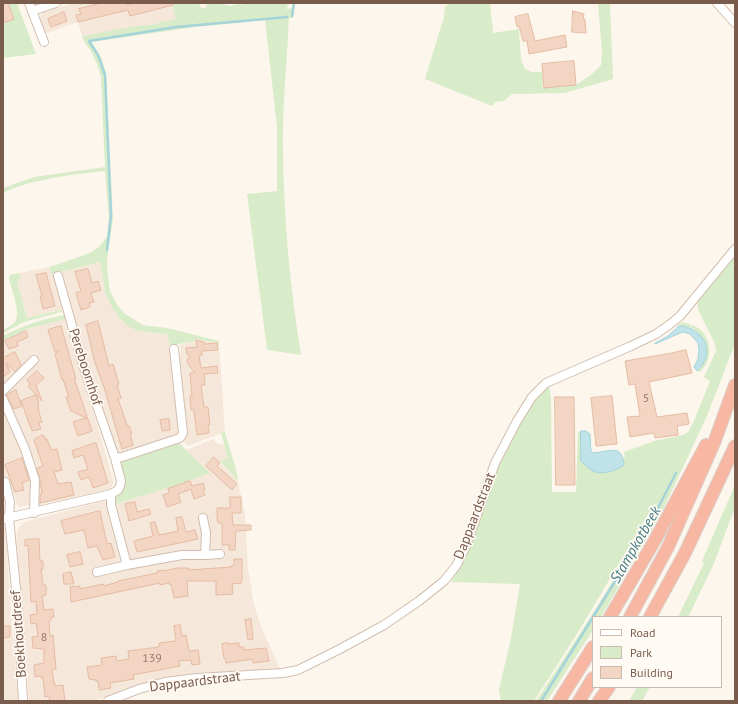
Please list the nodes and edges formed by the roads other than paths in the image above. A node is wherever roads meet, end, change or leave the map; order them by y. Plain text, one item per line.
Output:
1 (56, 3) edge
2 (717, 3) edge
3 (31, 7) edge
4 (735, 22) edge
5 (44, 42) dead end
6 (735, 249) edge
7 (58, 276) dead end
8 (174, 349) dead end
9 (34, 360) dead end
10 (735, 385) edge
11 (3, 391) edge
12 (3, 399) edge
13 (725, 413) junction
14 (735, 446) edge
15 (115, 458) junction
16 (5, 482) dead end
17 (111, 494) junction
18 (34, 513) junction
19 (203, 518) dead end
20 (6, 519) edge
21 (220, 554) dead end
22 (205, 555) junction
23 (126, 565) junction
24 (97, 572) dead end
25 (611, 616) edge
26 (631, 616) edge
27 (651, 616) edge
28 (592, 649) edge
29 (592, 680) edge
30 (607, 688) edge
31 (23, 701) edge
32 (108, 701) edge
33 (559, 701) edge
34 (578, 701) edge
35 (599, 701) edge

1 - 3 street
2 - 4 street
3 - 5 street
6 - 32 street, Dappaardstraat
7 - 15 street, Pereboomhof
8 - 15 street
9 - 11 street
10 - 13 highway
12 - 18 street
13 - 25 highway
13 - 26 highway
14 - 27 highway
15 - 17 street, Pereboomhof
16 - 20 street, Boekhoutdreef
17 - 18 street
17 - 23 street
18 - 20 street
19 - 22 street
20 - 31 street, Boekhoutdreef
21 - 22 street
22 - 23 street
23 - 24 street
28 - 33 highway
29 - 34 highway
30 - 35 highway

